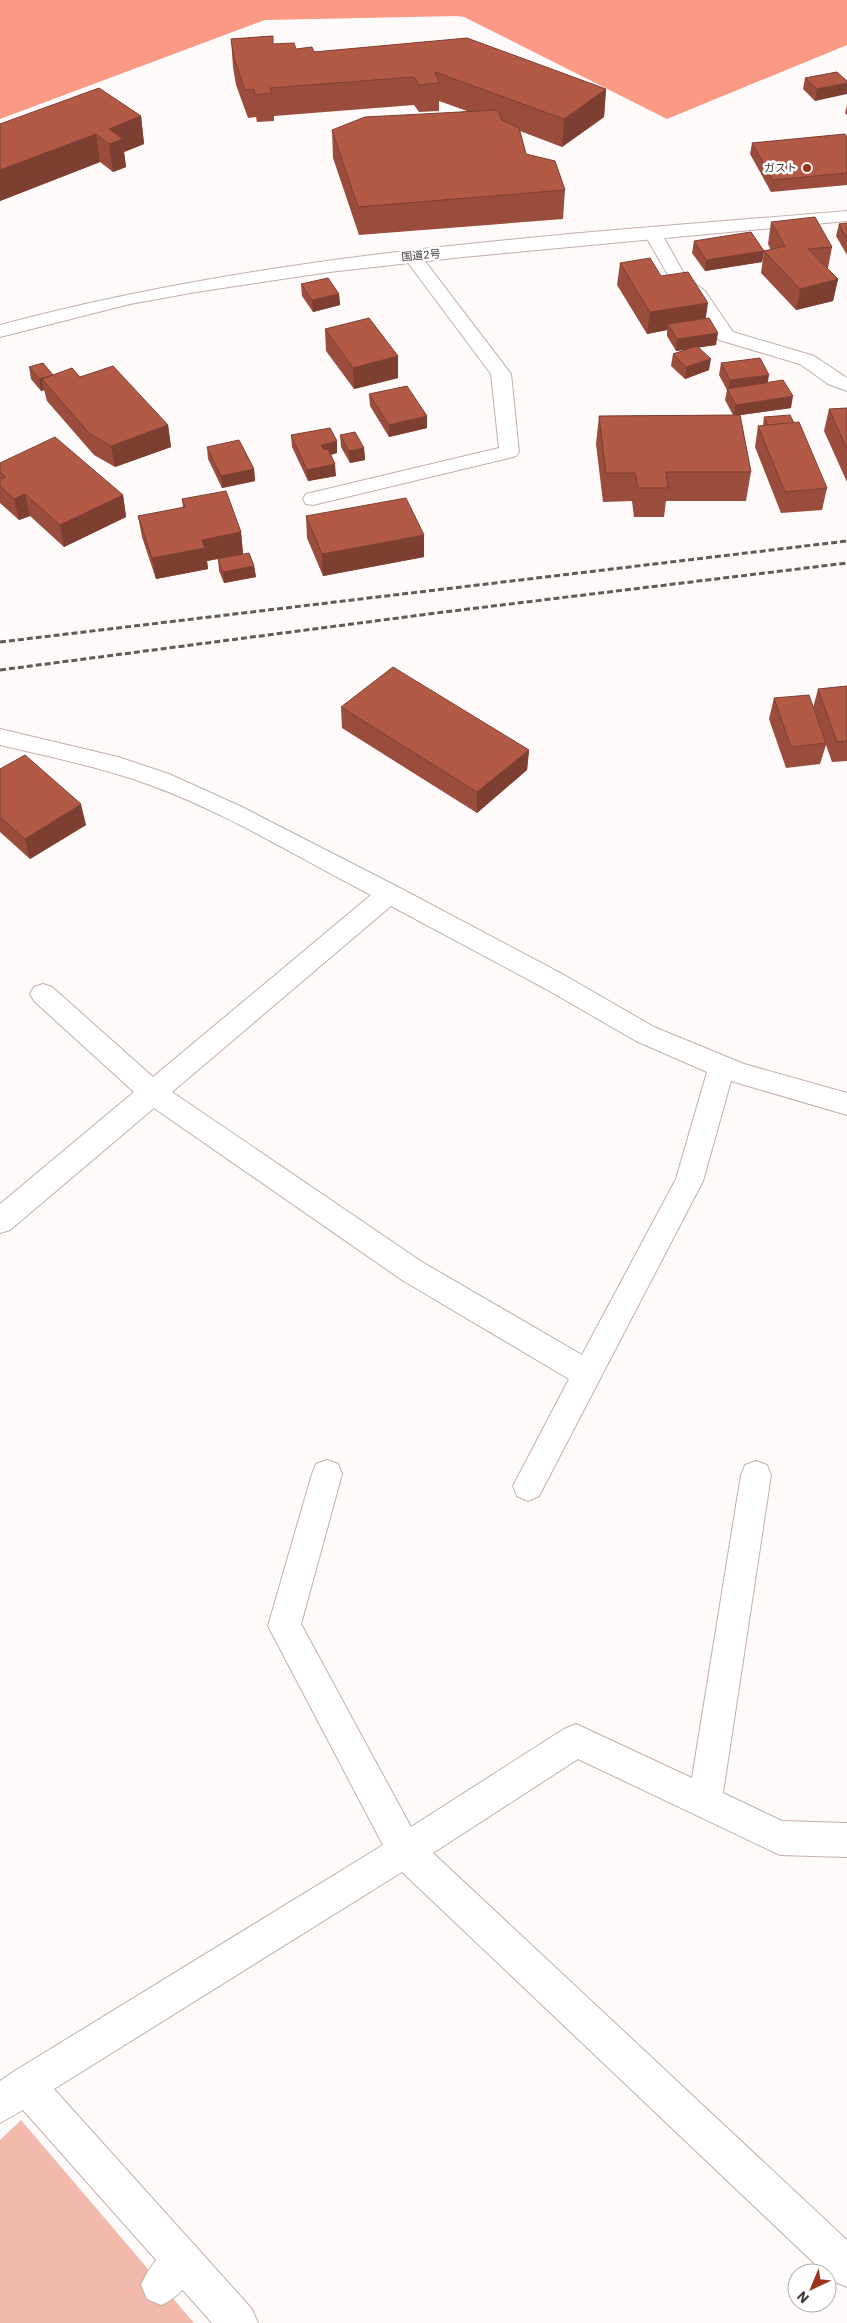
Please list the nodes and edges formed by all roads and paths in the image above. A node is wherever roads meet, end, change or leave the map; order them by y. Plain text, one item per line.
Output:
1 (847, 216) edge
2 (653, 233) junction
3 (412, 256) junction
4 (0, 331) edge
5 (847, 385) edge
6 (313, 499) dead end
7 (0, 736) edge
8 (389, 894) junction
9 (43, 994) dead end
10 (722, 1066) junction
11 (153, 1093) junction
12 (847, 1104) edge
13 (0, 1221) edge
14 (587, 1374) junction
15 (327, 1474) dead end
16 (756, 1475) dead end
17 (528, 1486) dead end
18 (705, 1802) junction
19 (847, 1840) edge
20 (405, 1851) junction
21 (13, 2095) edge
22 (847, 2267) edge
23 (238, 2323) edge

1 - 2 main road, 国道2号
2 - 3 main road, 国道2号
2 - 5 main road
3 - 4 main road, 国道2号
3 - 6 main road
7 - 8 main road
8 - 10 main road
8 - 11 main road
9 - 11 main road
10 - 12 main road
10 - 14 main road
11 - 13 main road
11 - 14 main road
14 - 17 main road
15 - 20 main road
16 - 18 main road
18 - 19 main road
18 - 20 main road
20 - 21 main road
20 - 22 main road
21 - 23 main road

